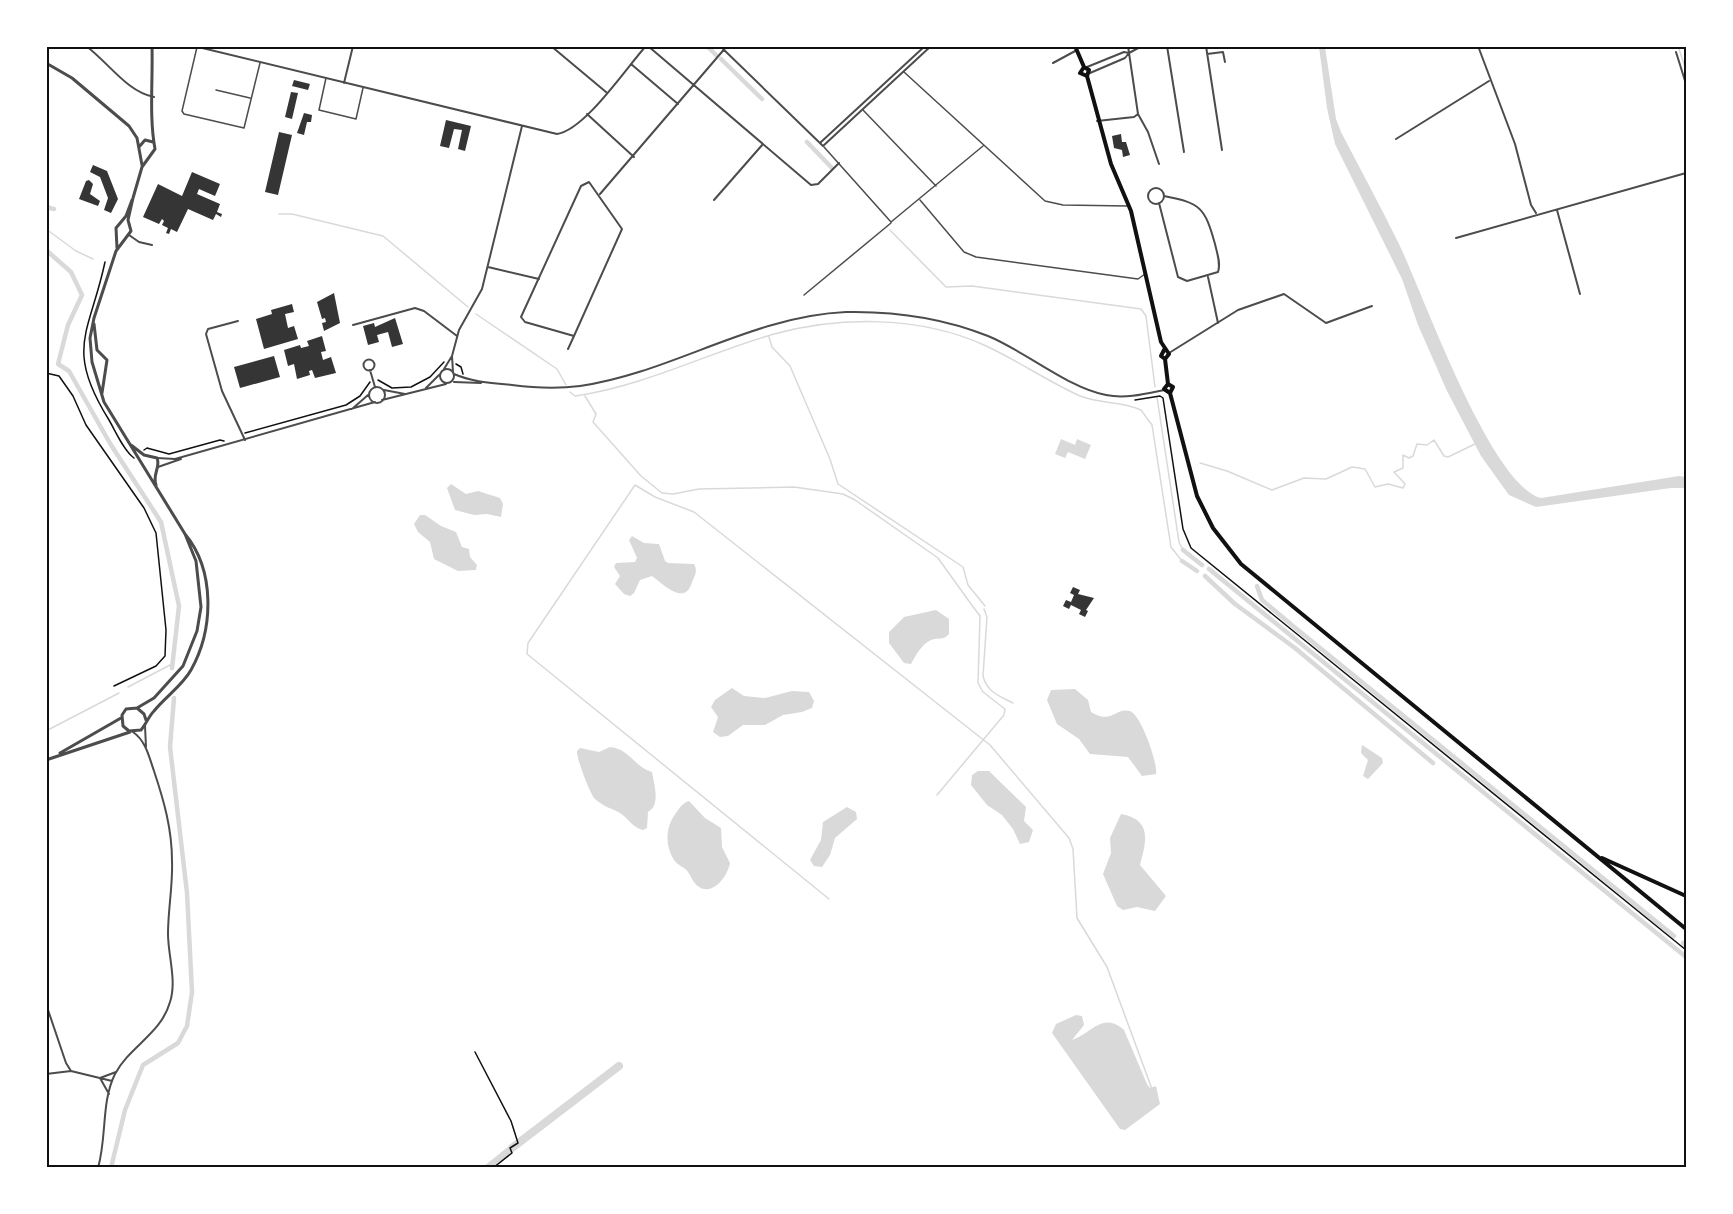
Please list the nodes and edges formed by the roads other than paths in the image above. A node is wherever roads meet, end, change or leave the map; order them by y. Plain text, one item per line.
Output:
1 (86, 46) edge
2 (152, 46) edge
3 (353, 46) edge
4 (551, 46) edge
5 (647, 46) edge
6 (720, 46) edge
7 (727, 46) edge
8 (925, 46) edge
9 (931, 46) edge
10 (1128, 46) edge
11 (1142, 46) edge
12 (1167, 46) edge
13 (1206, 46) edge
14 (1478, 46) edge
15 (196, 47) edge
16 (1076, 48) edge
17 (724, 50) junction
18 (1676, 52) dead end
19 (1129, 53) junction
20 (1207, 54) junction
21 (260, 62) junction
22 (1225, 62) dead end
23 (46, 63) edge
24 (1053, 63) dead end
25 (631, 64) junction
26 (1086, 67) junction
27 (902, 70) junction
28 (1088, 74) junction
29 (326, 78) junction
30 (1489, 81) junction
31 (344, 83) junction
32 (1686, 84) edge
33 (695, 85) junction
34 (363, 87) junction
35 (216, 90) dead end
36 (606, 93) junction
37 (154, 97) junction
38 (252, 99) junction
39 (678, 104) junction
40 (862, 109) junction
41 (587, 114) junction
42 (1138, 114) junction
43 (1097, 121) junction
44 (522, 126) junction
45 (135, 134) junction
46 (151, 134) junction
47 (1396, 139) dead end
48 (145, 140) junction
49 (820, 142) junction
50 (154, 144) junction
51 (763, 144) junction
52 (823, 146) junction
53 (983, 146) junction
54 (139, 147) junction
55 (1222, 150) dead end
56 (140, 152) junction
57 (1184, 152) dead end
58 (151, 155) junction
59 (634, 157) junction
60 (839, 163) junction
61 (1159, 164) dead end
62 (142, 167) junction
63 (1686, 173) edge
64 (936, 186) junction
65 (599, 195) junction
66 (1164, 196) junction
67 (133, 198) junction
68 (714, 200) dead end
69 (920, 200) junction
70 (1159, 203) junction
71 (1129, 206) junction
72 (1557, 210) junction
73 (1537, 213) junction
74 (120, 222) junction
75 (891, 222) junction
76 (129, 224) junction
77 (117, 234) junction
78 (127, 236) junction
79 (1456, 238) dead end
80 (153, 245) dead end
81 (116, 251) junction
82 (488, 267) junction
83 (1146, 273) junction
84 (1208, 277) junction
85 (539, 279) junction
86 (1581, 294) dead end
87 (804, 295) dead end
88 (1372, 306) dead end
89 (93, 320) junction
90 (238, 321) dead end
91 (1218, 323) junction
92 (353, 325) dead end
93 (457, 336) junction
94 (574, 336) junction
95 (568, 349) dead end
96 (1166, 352) junction
97 (102, 355) junction
98 (452, 356) junction
99 (92, 360) junction
100 (104, 367) junction
101 (95, 368) junction
102 (444, 369) junction
103 (370, 370) dead end
104 (454, 373) junction
105 (440, 375) junction
106 (451, 382) junction
107 (484, 382) junction
108 (446, 384) junction
109 (1168, 384) junction
110 (375, 387) junction
111 (382, 389) junction
112 (424, 389) junction
113 (1162, 391) junction
114 (369, 392) junction
115 (1170, 393) junction
116 (408, 394) junction
117 (101, 395) junction
118 (382, 400) junction
119 (375, 402) junction
120 (350, 410) junction
121 (245, 440) junction
122 (129, 443) junction
123 (151, 456) junction
124 (183, 457) junction
125 (157, 458) junction
126 (146, 466) junction
127 (157, 468) junction
128 (158, 489) junction
129 (185, 534) junction
130 (137, 708) junction
131 (121, 718) junction
132 (145, 723) junction
133 (133, 732) junction
134 (147, 750) junction
135 (49, 759) edge
136 (1594, 853) junction
137 (1686, 896) edge
138 (1686, 929) edge
139 (46, 1004) edge
140 (66, 1063) junction
141 (59, 1071) junction
142 (71, 1071) junction
143 (116, 1072) junction
144 (46, 1074) edge
145 (100, 1078) junction
146 (112, 1081) junction
147 (109, 1094) junction
148 (98, 1167) edge

1 - 37 street
2 - 37 street
3 - 31 street
4 - 36 street
5 - 25 street
5 - 33 street
6 - 17 street
7 - 17 street
8 - 27 street
9 - 27 street
10 - 19 street
11 - 19 street
12 - 57 street
13 - 20 street
14 - 30 street
15 - 21 street
15 - 38 lane
16 - 24 street
16 - 26 main road
17 - 33 street
17 - 49 street
18 - 32 street
19 - 26 street
19 - 28 street
19 - 42 street
20 - 22 street
20 - 55 street
21 - 29 street
21 - 38 lane
23 - 45 street
25 - 36 street
25 - 39 street
26 - 28 main road
26 - 28 main road
27 - 40 street
27 - 49 street
27 - 53 lane
28 - 43 main road
29 - 31 street
29 - 34 lane
30 - 47 street
30 - 73 street
31 - 34 street
33 - 39 street
33 - 51 street
34 - 44 street
35 - 38 lane
36 - 41 street
37 - 46 street
39 - 59 street
40 - 52 street
40 - 64 lane
41 - 44 street
41 - 59 street
42 - 43 street
42 - 61 street
43 - 71 main road
44 - 82 street
45 - 48 street
45 - 54 street
46 - 48 street
46 - 50 street
48 - 50 street
48 - 54 street
49 - 52 street
50 - 58 street
51 - 60 street
51 - 68 street
52 - 60 lane
53 - 64 lane
53 - 71 lane
54 - 56 street
56 - 58 street
56 - 62 street
58 - 62 street
59 - 65 street
60 - 75 lane
62 - 67 street
63 - 72 street
64 - 69 lane
65 - 85 street
65 - 94 street
66 - 70 street
66 - 70 street
66 - 84 street
67 - 74 street
67 - 76 street
69 - 75 lane
69 - 83 lane
70 - 84 street
71 - 83 main road
72 - 73 street
72 - 86 street
73 - 79 street
74 - 76 street
74 - 77 street
75 - 87 lane
76 - 78 street
77 - 78 street
77 - 81 street
78 - 80 street
78 - 81 street
81 - 89 street
82 - 85 street
82 - 93 street
83 - 96 main road
84 - 91 street
85 - 94 street
88 - 91 street
89 - 97 street
89 - 99 street
90 - 121 street
91 - 96 street
92 - 93 street
93 - 98 street
94 - 95 street
96 - 109 main road
97 - 99 street
97 - 100 street
98 - 102 street
98 - 104 street
99 - 101 street
100 - 101 street
100 - 117 street
101 - 117 street
102 - 104 street
102 - 105 street
103 - 110 street
104 - 106 street
104 - 107 street
105 - 108 street
105 - 112 street
106 - 107 street
106 - 108 street
107 - 113 street
108 - 112 street
109 - 113 main road
109 - 115 main road
110 - 111 street
110 - 114 street
111 - 116 street
111 - 118 street
112 - 116 street
113 - 115 main road
114 - 119 street
114 - 120 street
115 - 136 main road
116 - 118 street
117 - 122 street
118 - 119 street
119 - 120 street
120 - 121 street
121 - 124 street
122 - 123 street
122 - 126 street
123 - 125 street
123 - 126 street
124 - 125 street
124 - 127 street
125 - 127 street
126 - 127 street
126 - 128 street
127 - 128 street
128 - 129 street
129 - 130 street
129 - 132 street
130 - 131 street
130 - 132 street
131 - 133 street
131 - 135 street
132 - 133 street
132 - 134 street
133 - 134 street
133 - 135 street
134 - 143 street
136 - 137 main road
136 - 138 main road
139 - 140 street
140 - 141 street
140 - 142 street
141 - 142 street
141 - 144 street
142 - 145 street
143 - 145 street
143 - 146 street
145 - 146 street
145 - 147 street
146 - 147 street
147 - 148 street

